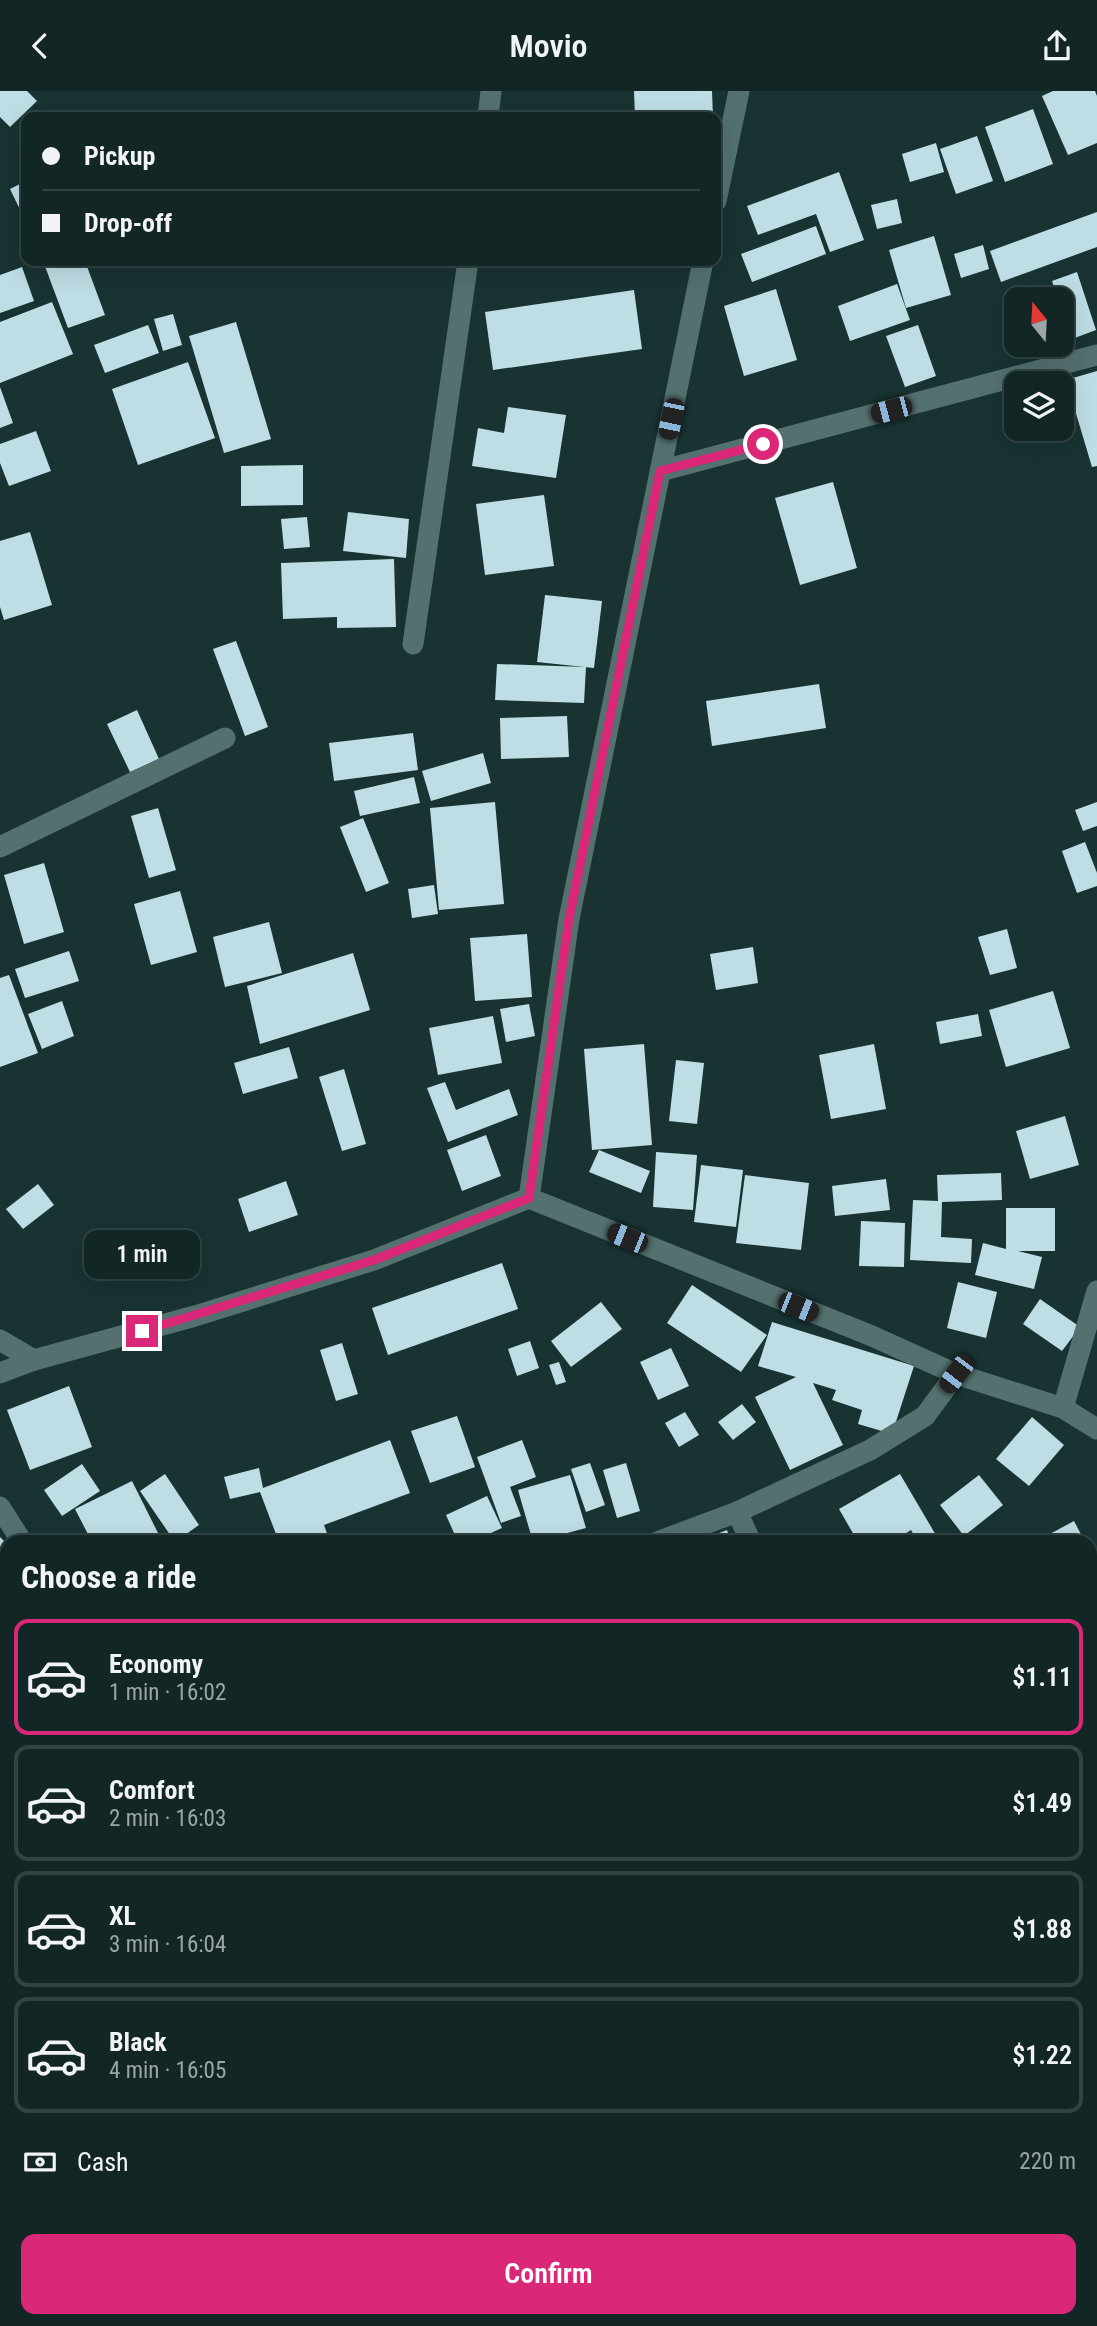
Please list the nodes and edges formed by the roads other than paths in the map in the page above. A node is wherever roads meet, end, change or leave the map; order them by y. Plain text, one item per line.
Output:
1 (491, 91) edge
2 (738, 91) edge
3 (489, 112) edge
4 (721, 176) edge
5 (467, 266) edge
6 (703, 266) edge
7 (1097, 355) edge
8 (660, 471) junction
9 (413, 644) dead end
10 (225, 738) dead end
11 (0, 847) edge
12 (529, 1198) junction
13 (1097, 1291) edge
14 (0, 1340) edge
15 (34, 1360) junction
16 (0, 1373) edge
17 (956, 1374) junction
18 (1063, 1408) junction
19 (1097, 1429) edge
20 (0, 1507) edge
21 (737, 1512) junction
22 (18, 1535) edge
23 (676, 1535) edge
24 (748, 1535) edge

1 - 3 street
2 - 4 street
5 - 9 street
6 - 8 street
7 - 8 street
8 - 12 street
10 - 11 street
12 - 15 street
12 - 17 street
13 - 18 street
14 - 15 street
15 - 16 street
17 - 18 street
17 - 21 street
18 - 19 street
20 - 22 street
21 - 23 street
21 - 24 street

